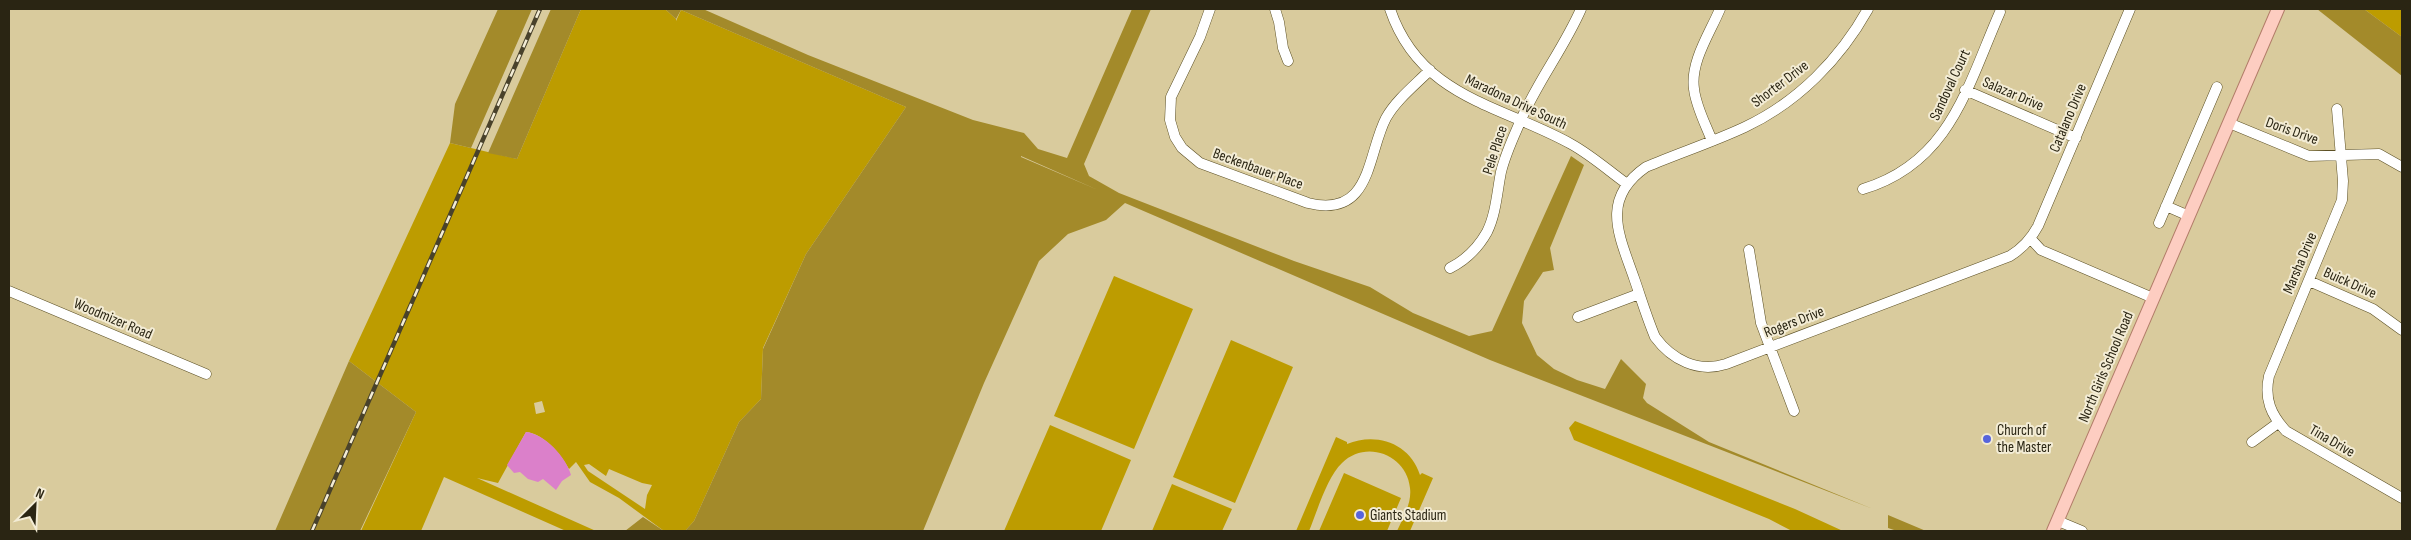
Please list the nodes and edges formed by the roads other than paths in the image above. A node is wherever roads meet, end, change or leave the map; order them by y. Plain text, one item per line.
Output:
1 (1210, 9) edge
2 (1275, 9) edge
3 (1390, 9) edge
4 (1581, 9) edge
5 (1720, 9) edge
6 (1868, 9) edge
7 (2130, 9) edge
8 (2278, 9) edge
9 (2000, 12) dead end
10 (1288, 61) dead end
11 (1430, 70) junction
12 (2217, 87) dead end
13 (1965, 90) junction
14 (2337, 109) dead end
15 (1520, 121) junction
16 (2229, 123) junction
17 (2076, 138) junction
18 (1712, 141) junction
19 (1686, 151) joint
20 (2341, 155) junction
21 (2402, 167) edge
22 (1627, 184) junction
23 (1863, 189) dead end
24 (2166, 206) junction
25 (2189, 216) junction
26 (2158, 223) dead end
27 (2031, 239) junction
28 (1749, 250) dead end
29 (1450, 268) dead end
30 (2309, 281) junction
31 (9, 291) edge
32 (1639, 294) junction
33 (2153, 298) junction
34 (1578, 317) dead end
35 (2402, 330) edge
36 (1769, 348) junction
37 (206, 374) dead end
38 (1794, 411) dead end
39 (2278, 423) junction
40 (2252, 442) dead end
41 (2402, 498) edge
42 (2055, 526) edge
43 (2082, 531) edge

1 - 11 street, Beckenbauer Place
2 - 10 street
3 - 11 street, Maradona Drive South
4 - 15 street, Pele Place
5 - 18 street
6 - 18 street, Shorter Drive
7 - 17 street, Catalano Drive
8 - 16 main road, North Girls School Road
9 - 13 street, Sandoval Court
11 - 15 street, Maradona Drive South
12 - 24 street
13 - 17 street, Salazar Drive
13 - 23 street, Sandoval Court
14 - 20 street, Marsha Drive
15 - 22 street, Maradona Drive South
15 - 29 street, Pele Place
16 - 20 street, Doris Drive
16 - 25 main road, North Girls School Road
17 - 27 street, Catalano Drive
18 - 19 street, Shorter Drive
19 - 22 street, Rogers Drive
20 - 21 street, Doris Drive
20 - 30 street, Marsha Drive
22 - 32 street, Rogers Drive
24 - 25 street
24 - 26 street
25 - 33 main road, North Girls School Road
27 - 33 street
27 - 36 street, Rogers Drive
28 - 36 street
30 - 35 street, Buick Drive
30 - 39 street, Marsha Drive
31 - 37 street, Woodmizer Road
32 - 34 street
32 - 36 street, Rogers Drive
33 - 42 main road, North Girls School Road
36 - 38 street
39 - 40 street
39 - 41 street, Tina Drive
42 - 43 street

